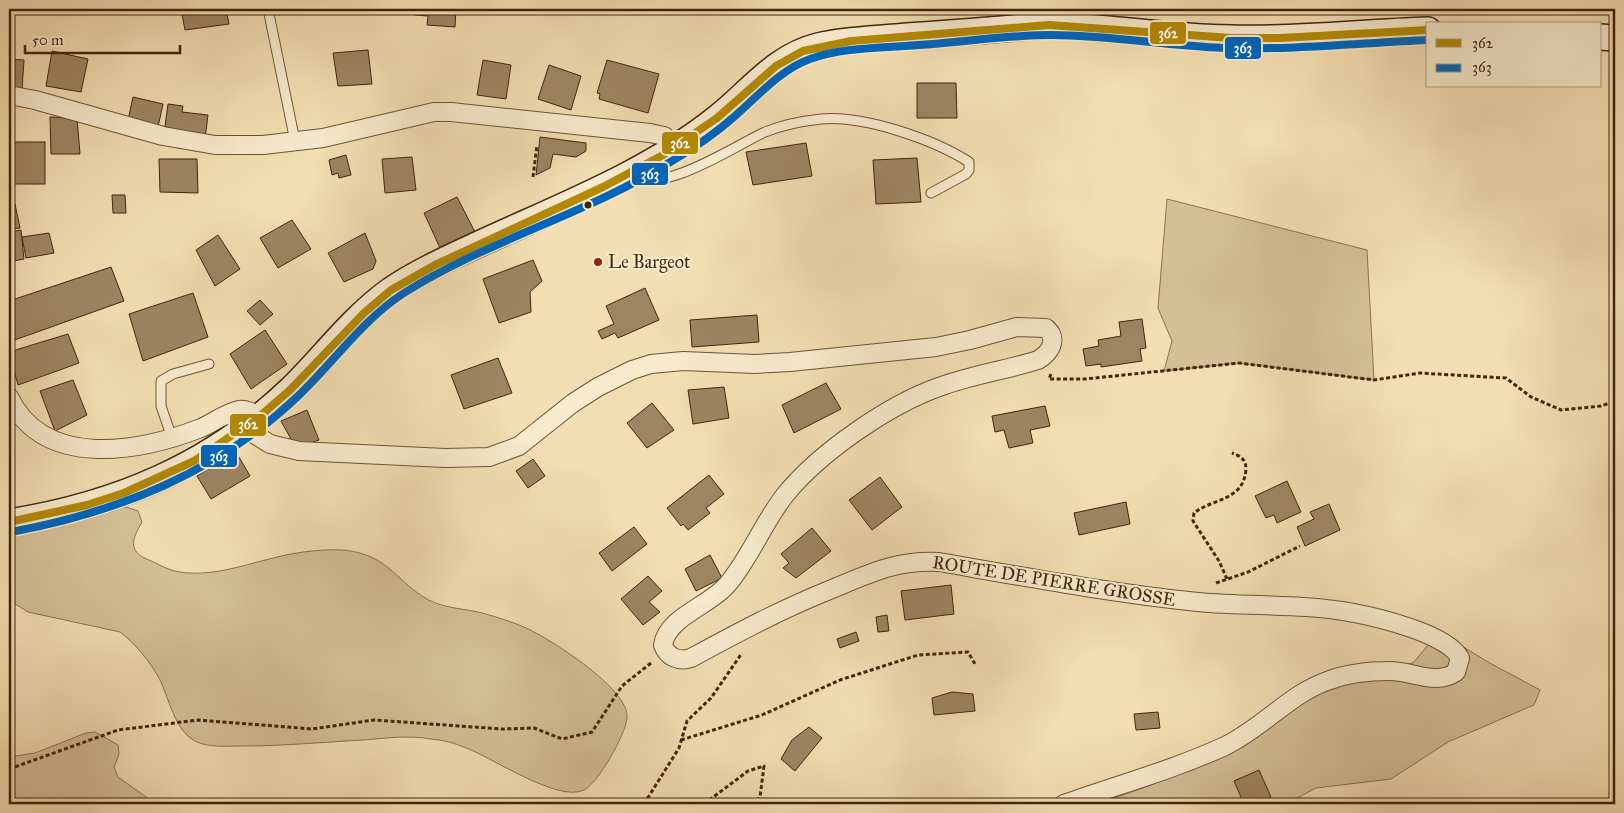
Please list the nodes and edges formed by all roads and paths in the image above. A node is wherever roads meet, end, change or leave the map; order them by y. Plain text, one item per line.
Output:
1 (268, 9) edge
2 (1426, 30) edge
3 (1602, 37) edge
4 (1615, 38) edge
5 (9, 95) edge
6 (295, 141) junction
7 (537, 145) dead end
8 (677, 146) junction
9 (631, 171) junction
10 (533, 177) dead end
11 (931, 192) dead end
12 (1052, 343) junction
13 (209, 364) dead end
14 (9, 398) edge
15 (1615, 401) edge
16 (253, 423) junction
17 (172, 438) junction
18 (1232, 453) dead end
19 (9, 522) edge
20 (1300, 546) dead end
21 (1227, 579) junction
22 (1188, 601) junction
23 (747, 647) dead end
24 (666, 652) junction
25 (975, 664) dead end
26 (682, 740) junction
27 (9, 770) edge
28 (644, 804) edge
29 (704, 804) edge
30 (754, 804) edge
31 (1064, 804) edge

1 - 6 lane
2 - 8 main road
3 - 4 main road
5 - 6 street
6 - 8 street
7 - 10 path
8 - 9 main road
9 - 11 lane
9 - 16 main road
12 - 15 path
12 - 16 street
12 - 24 street
13 - 17 lane
14 - 17 street
16 - 17 street
16 - 19 main road
18 - 21 path
20 - 21 path
21 - 22 path
22 - 24 street, ROUTE DE PIERRE GROSSE
22 - 31 street, ROUTE DE PIERRE GROSSE
23 - 26 path
24 - 27 path
25 - 26 path
26 - 28 path
29 - 30 path

